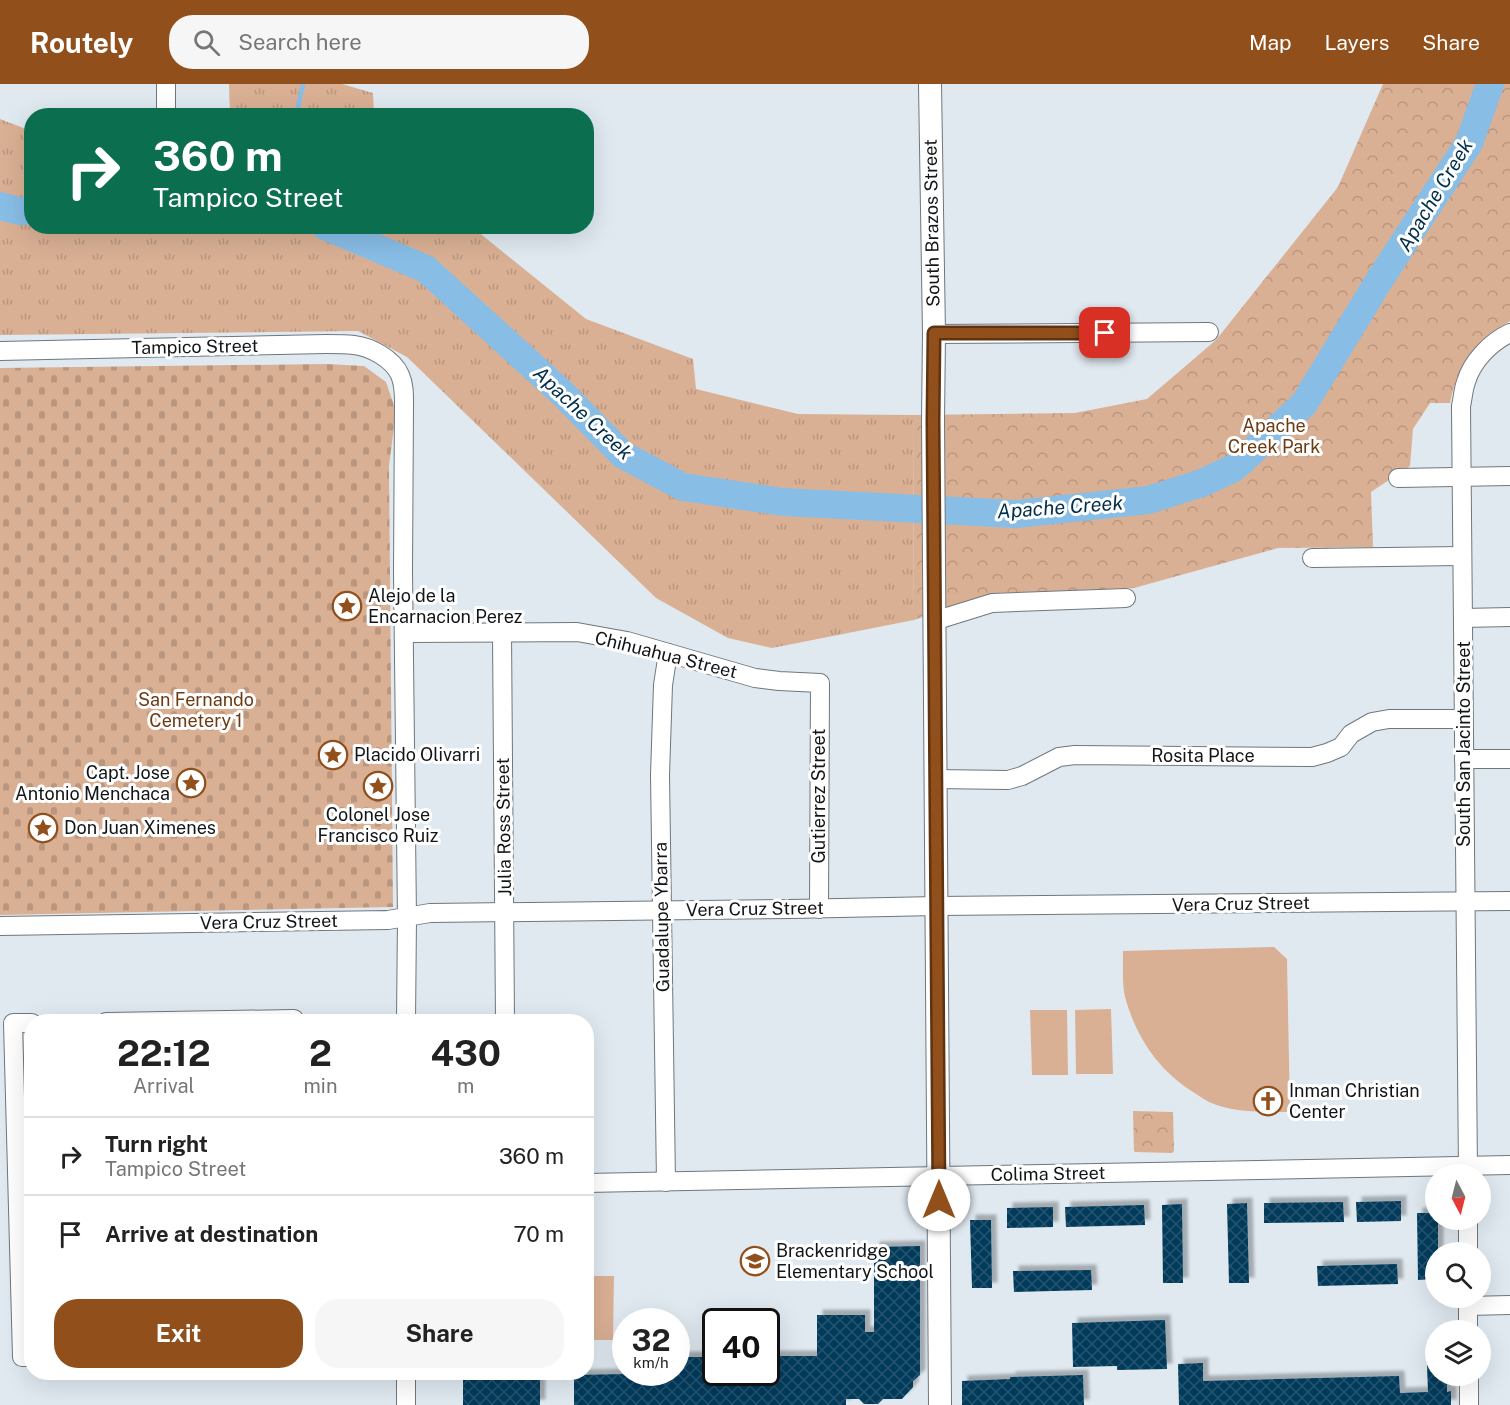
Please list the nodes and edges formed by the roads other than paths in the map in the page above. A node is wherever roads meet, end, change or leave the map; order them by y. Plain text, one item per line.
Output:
1 (166, 84) edge
2 (930, 84) edge
3 (166, 108) edge
4 (1209, 332) dead end
5 (934, 333) junction
6 (1510, 333) edge
7 (0, 351) edge
8 (1510, 476) edge
9 (1462, 477) junction
10 (1398, 478) dead end
11 (1462, 556) junction
12 (1312, 558) dead end
13 (1126, 598) dead end
14 (1510, 617) edge
15 (1463, 618) junction
16 (934, 621) junction
17 (502, 632) junction
18 (405, 633) junction
19 (668, 653) junction
20 (820, 683) joint
21 (1463, 719) junction
22 (1464, 759) junction
23 (1510, 759) edge
24 (936, 779) junction
25 (1510, 901) edge
26 (1464, 902) junction
27 (937, 906) junction
28 (819, 909) junction
29 (661, 910) junction
30 (505, 912) junction
31 (407, 918) junction
32 (0, 926) edge
33 (406, 1014) edge
34 (505, 1014) edge
35 (24, 1023) edge
36 (1468, 1164) edge
37 (1510, 1165) edge
38 (1491, 1167) edge
39 (1425, 1170) edge
40 (939, 1176) junction
41 (24, 1178) edge
42 (666, 1182) junction
43 (594, 1183) edge
44 (24, 1247) edge
45 (1491, 1304) edge
46 (1510, 1305) edge
47 (24, 1357) edge
48 (406, 1380) edge
49 (1469, 1386) edge
50 (406, 1405) edge
51 (940, 1405) edge
52 (1469, 1405) edge

1 - 3 street
2 - 5 street, South Brazos Street
4 - 5 street
5 - 16 street, South Brazos Street
6 - 9 street, South San Jacinto Street
7 - 18 street, Tampico Street
8 - 9 street
9 - 10 street
9 - 11 street, South San Jacinto Street
11 - 12 street
11 - 15 street, South San Jacinto Street
13 - 16 street
14 - 15 street
15 - 21 street, South San Jacinto Street
16 - 24 street, South Brazos Street
17 - 18 street, Chihuahua Street
17 - 19 street, Chihuahua Street
17 - 30 street, Julia Ross Street
18 - 31 street
19 - 20 street, Chihuahua Street
19 - 29 street, Guadalupe Ybarra
20 - 28 street, Gutierrez Street
21 - 22 street, South San Jacinto Street
21 - 24 street, Rosita Place
22 - 23 street
22 - 26 street, South San Jacinto Street
24 - 27 street, South Brazos Street
25 - 26 street, Vera Cruz Street
26 - 27 street, Vera Cruz Street
26 - 36 street, South San Jacinto Street
27 - 28 street, Vera Cruz Street
27 - 40 street, South Brazos Street
28 - 29 street, Vera Cruz Street
29 - 30 street, Vera Cruz Street
29 - 42 street, Guadalupe Ybarra
30 - 31 street, Vera Cruz Street
30 - 34 street, Julia Ross Street
31 - 32 street, Vera Cruz Street
31 - 33 street
35 - 41 street
37 - 38 street, Colima Street
39 - 40 street, Colima Street
40 - 42 street, Colima Street
40 - 51 street, South Brazos Street
42 - 43 street, Colima Street
44 - 47 street
45 - 46 street
48 - 50 street
49 - 52 street

